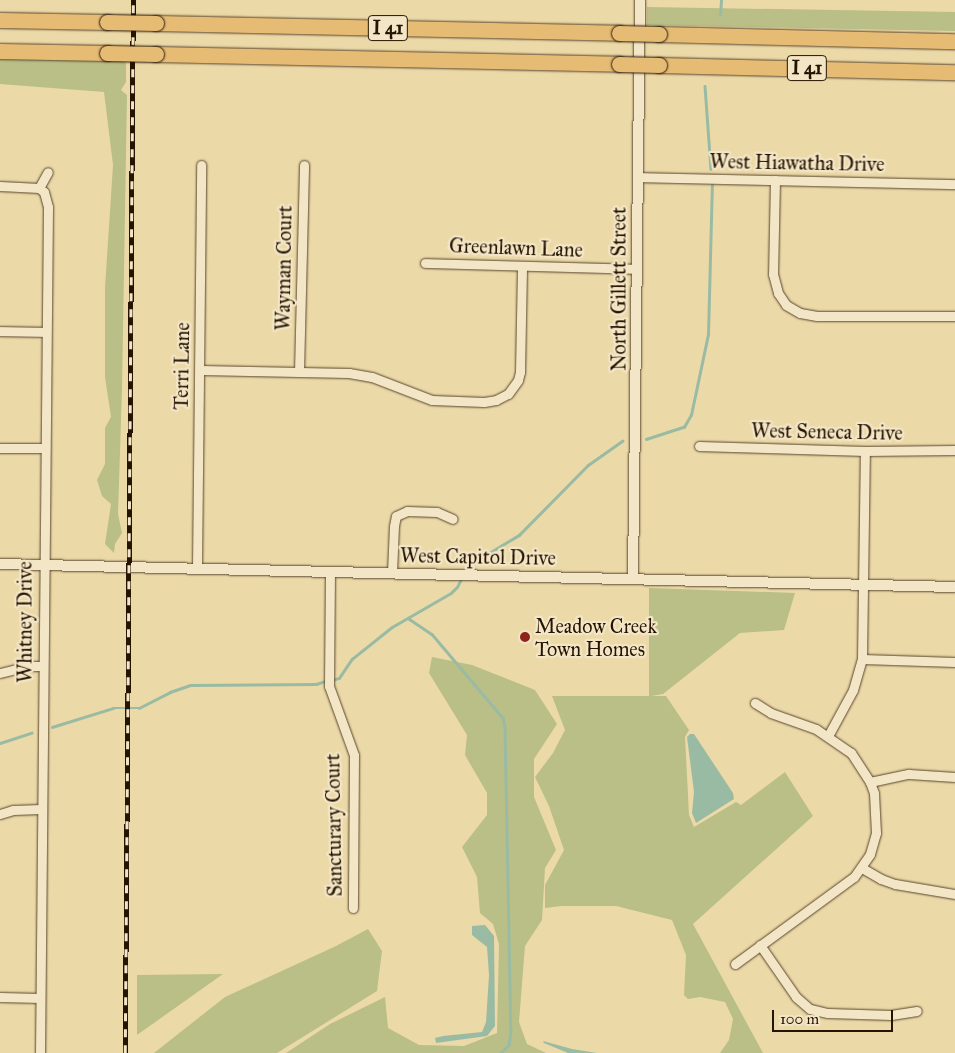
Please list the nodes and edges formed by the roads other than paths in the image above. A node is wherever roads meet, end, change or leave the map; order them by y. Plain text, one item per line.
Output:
1 (640, 0) edge
2 (0, 20) edge
3 (955, 41) edge
4 (0, 51) edge
5 (955, 72) edge
6 (201, 165) dead end
7 (304, 166) dead end
8 (48, 172) dead end
9 (638, 177) junction
10 (775, 180) junction
11 (955, 184) edge
12 (0, 186) edge
13 (42, 190) junction
14 (425, 263) dead end
15 (522, 266) junction
16 (637, 269) junction
17 (955, 316) edge
18 (0, 331) edge
19 (45, 332) junction
20 (200, 370) junction
21 (299, 372) junction
22 (699, 446) dead end
23 (0, 448) edge
24 (44, 448) junction
25 (955, 450) edge
26 (865, 451) junction
27 (452, 519) dead end
28 (0, 564) edge
29 (43, 565) junction
30 (197, 568) junction
31 (330, 571) junction
32 (392, 573) junction
33 (633, 578) junction
34 (863, 584) junction
35 (955, 587) edge
36 (862, 659) junction
37 (955, 662) edge
38 (42, 666) junction
39 (0, 673) edge
40 (756, 703) dead end
41 (828, 736) junction
42 (955, 777) edge
43 (870, 782) junction
44 (41, 809) junction
45 (0, 814) edge
46 (862, 868) junction
47 (955, 894) edge
48 (353, 908) dead end
49 (760, 945) junction
50 (735, 964) dead end
51 (0, 997) edge
52 (40, 998) junction
53 (917, 1010) dead end
54 (40, 1053) edge

1 - 9 street, North Gillett Street
2 - 3 highway, I 41, bridge
4 - 5 highway, I 41, bridge
6 - 20 street, Terri Lane
7 - 21 street, Wayman Court
8 - 13 street
9 - 10 street, West Hiawatha Drive
9 - 16 street, North Gillett Street
10 - 11 street, West Hiawatha Drive
10 - 17 street
12 - 13 street
13 - 19 street, Whitney Drive
14 - 15 street, Greenlawn Lane
15 - 16 street, Greenlawn Lane
15 - 21 street
16 - 33 street, North Gillett Street
18 - 19 street
19 - 24 street, Whitney Drive
20 - 21 street
20 - 30 street, Terri Lane
22 - 26 street, West Seneca Drive
23 - 24 street
24 - 29 street, Whitney Drive
25 - 26 street, West Seneca Drive
26 - 34 street
27 - 32 street
28 - 29 street, West Capitol Drive
29 - 30 street, West Capitol Drive
29 - 38 street, Whitney Drive
30 - 31 street, West Capitol Drive
31 - 32 street, West Capitol Drive
31 - 48 street, Sancturary Court
32 - 33 street, West Capitol Drive
33 - 34 street, West Capitol Drive
34 - 35 street, West Capitol Drive
34 - 36 street
36 - 37 street
36 - 41 street
38 - 39 street
38 - 44 street, Whitney Drive
40 - 41 street
41 - 43 street
42 - 43 street
43 - 46 street
44 - 45 street
44 - 52 street, Whitney Drive
46 - 47 street
46 - 49 street
49 - 50 street
49 - 53 street
51 - 52 street
52 - 54 street, Whitney Drive

